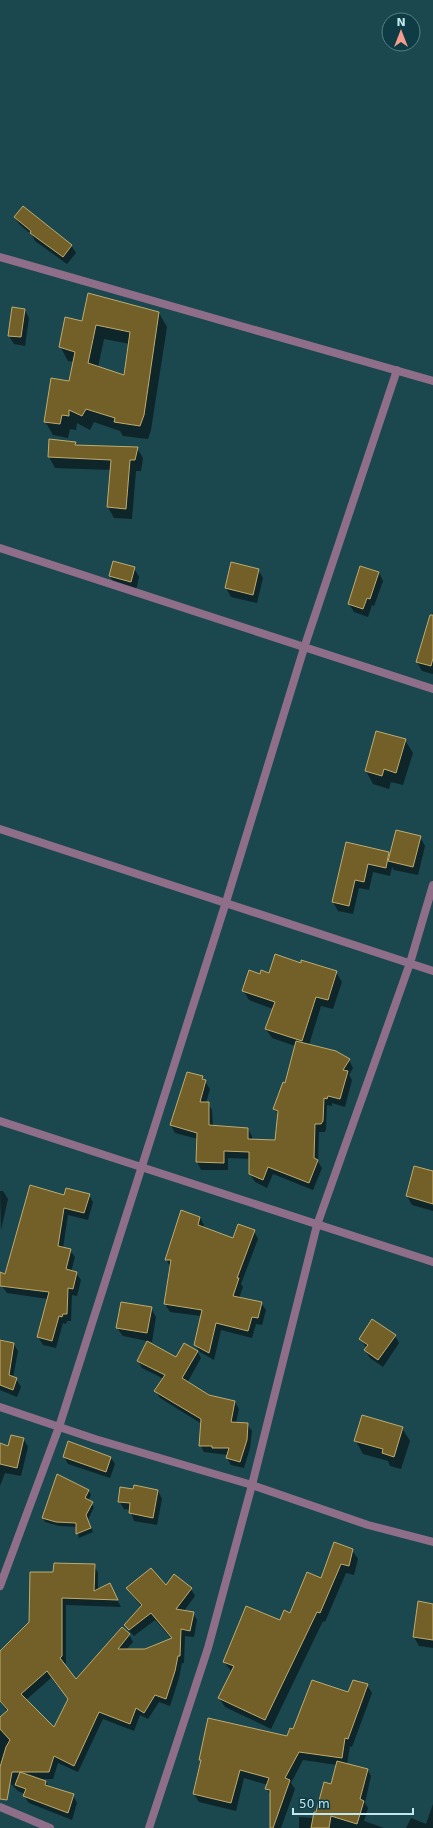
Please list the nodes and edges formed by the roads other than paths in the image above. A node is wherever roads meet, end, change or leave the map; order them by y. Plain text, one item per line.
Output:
1 (0, 257) edge
2 (397, 370) junction
3 (433, 381) edge
4 (0, 548) edge
5 (304, 648) junction
6 (433, 689) edge
7 (0, 829) edge
8 (433, 885) edge
9 (226, 902) junction
10 (410, 963) junction
11 (433, 971) edge
12 (0, 1121) edge
13 (142, 1166) junction
14 (317, 1225) junction
15 (433, 1262) edge
16 (0, 1407) edge
17 (58, 1427) junction
18 (252, 1485) junction
19 (433, 1542) edge
20 (0, 1586) edge
21 (0, 1807) edge
22 (50, 1828) edge
23 (149, 1828) edge

1 - 2 street
2 - 3 street
2 - 5 street
4 - 5 street
5 - 6 street
5 - 9 street
7 - 9 street
8 - 10 street
9 - 10 street
9 - 13 street
10 - 11 street
10 - 14 street
12 - 13 street
13 - 14 street
13 - 17 street
14 - 15 street
14 - 18 street
16 - 17 street
17 - 18 street
17 - 20 street
18 - 19 street
18 - 23 street
21 - 22 street

